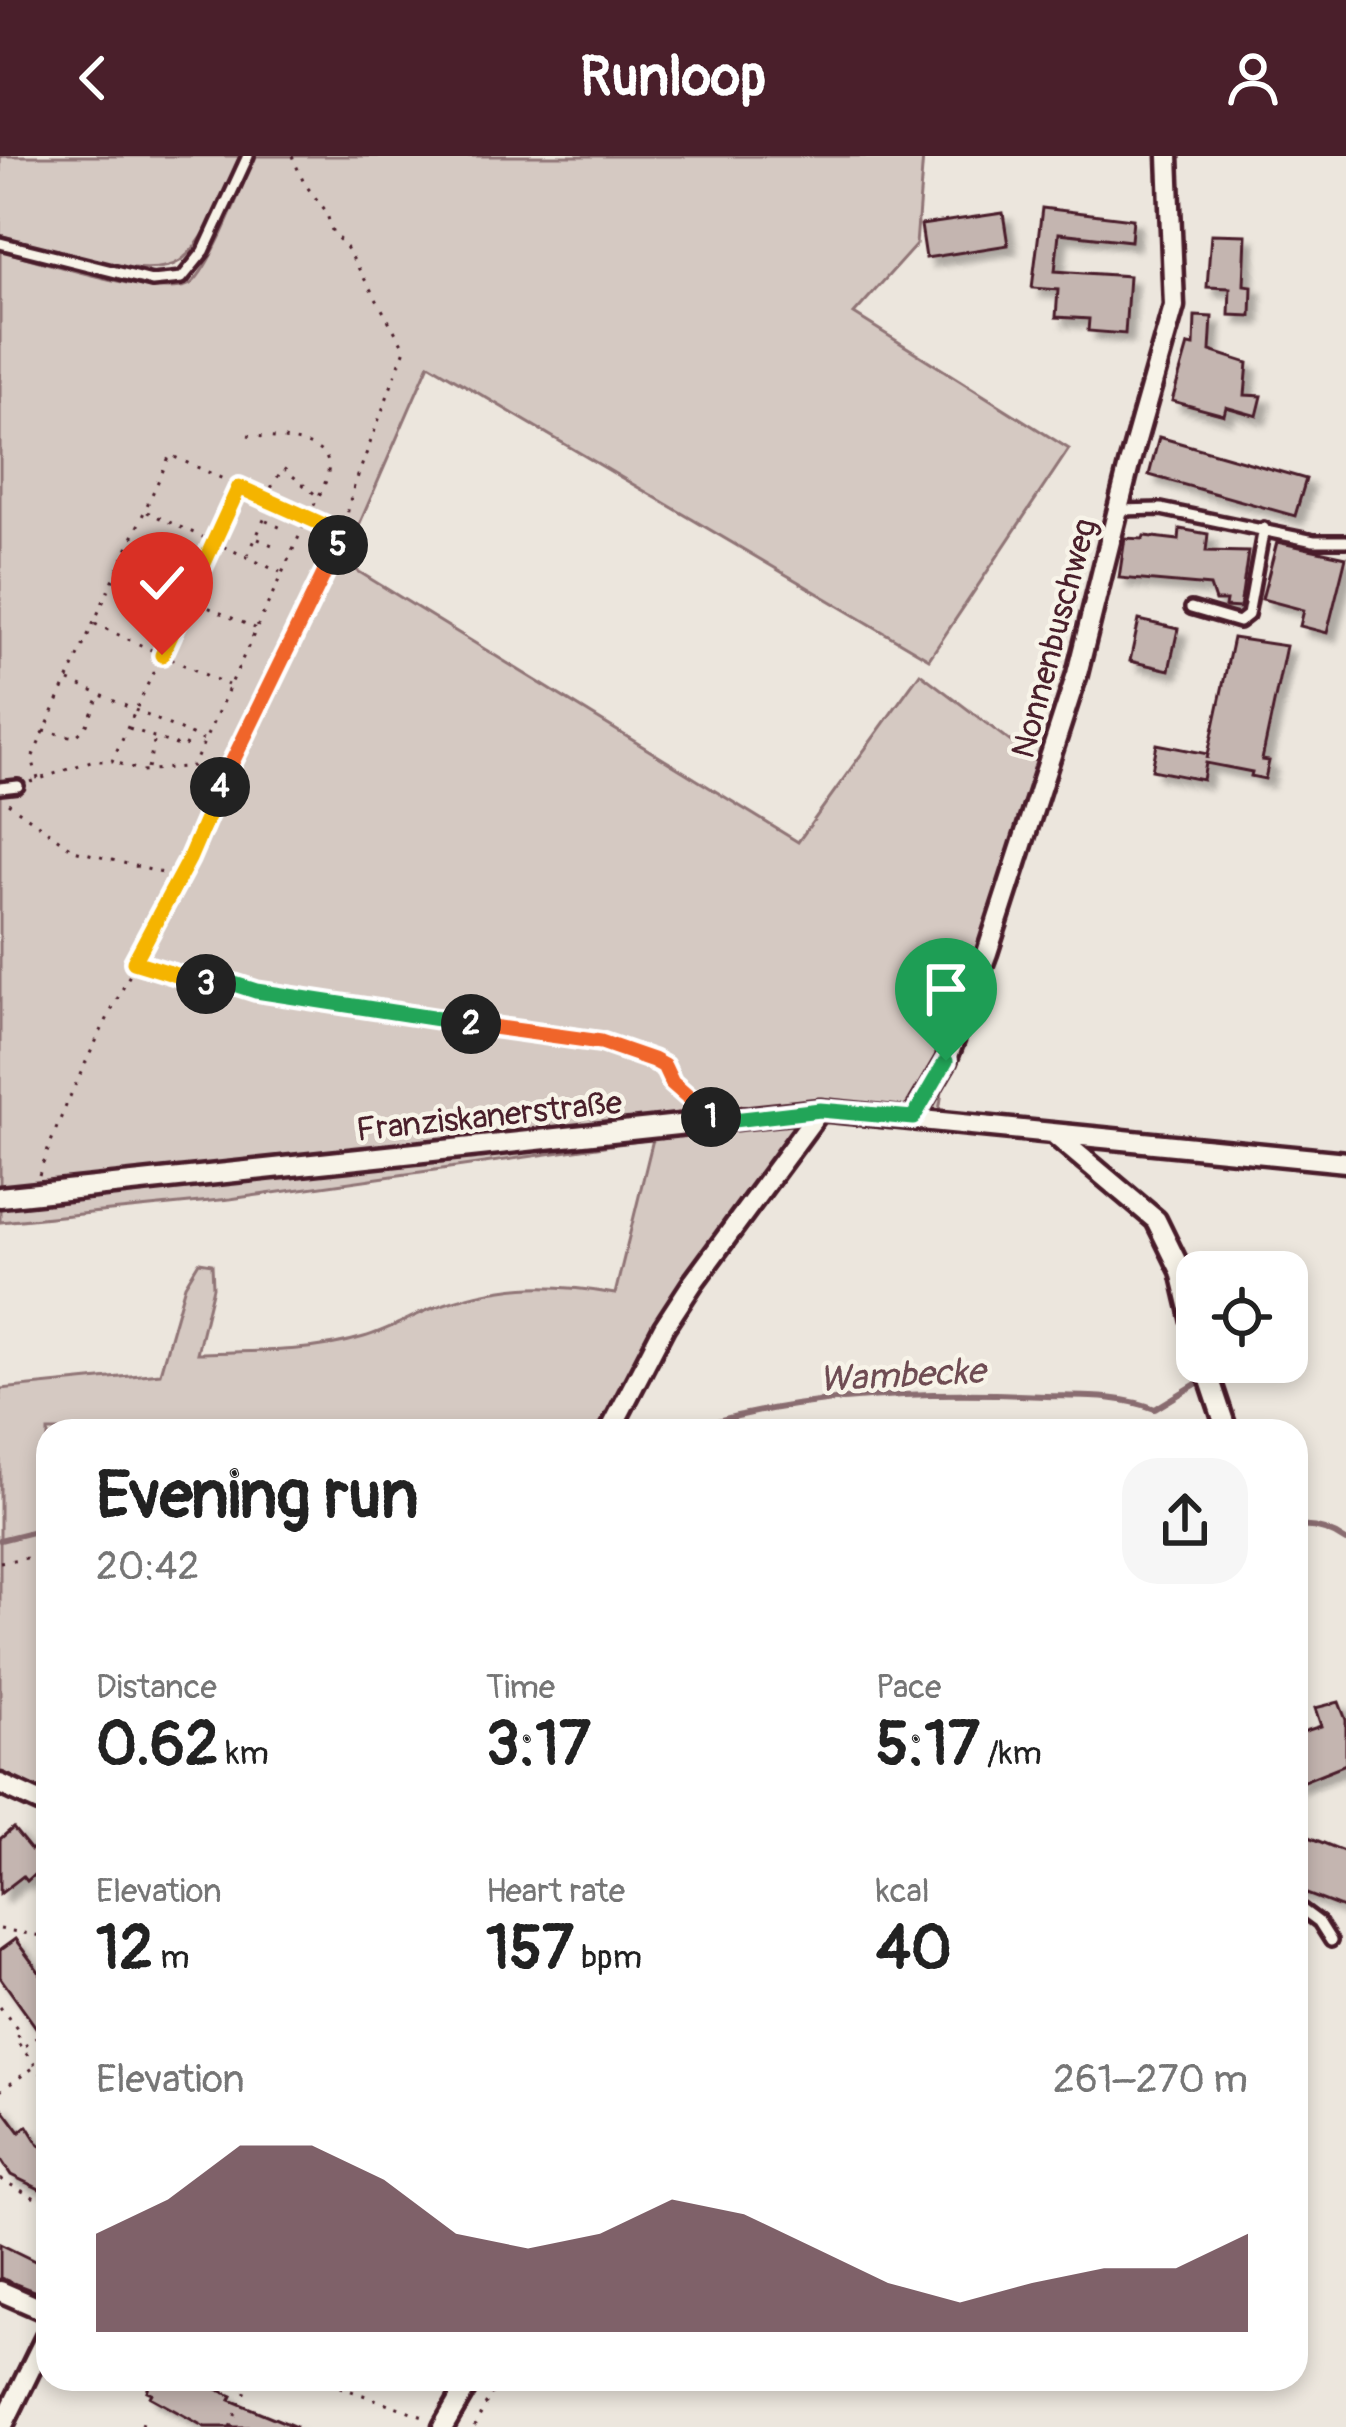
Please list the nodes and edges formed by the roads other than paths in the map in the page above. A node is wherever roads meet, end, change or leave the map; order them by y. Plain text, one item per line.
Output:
1 (248, 156) edge
2 (1168, 156) edge
3 (0, 243) edge
4 (1119, 510) junction
5 (1264, 528) junction
6 (1346, 541) edge
7 (1191, 608) dead end
8 (18, 786) road end
9 (0, 792) edge
10 (820, 1110) junction
11 (913, 1118) junction
12 (1055, 1135) junction
13 (1346, 1162) edge
14 (0, 1197) edge
15 (1176, 1261) edge
16 (1211, 1383) edge
17 (616, 1419) edge
18 (1223, 1419) edge
19 (0, 1784) edge
20 (36, 1800) edge
21 (1308, 1914) edge
22 (1330, 1941) dead end
23 (0, 2291) edge
24 (36, 2307) edge
25 (36, 2358) edge
26 (465, 2391) edge
27 (444, 2426) edge
28 (2, 2427) edge

1 - 3 lane
2 - 4 street, Nonnenbuschweg
4 - 5 lane
4 - 11 street, Nonnenbuschweg
5 - 6 lane
5 - 7 lane
8 - 9 lane
10 - 11 street, Franziskanerstraße
10 - 14 street, Franziskanerstraße
10 - 17 street
11 - 12 street, Franziskanerstraße
12 - 13 street, Franziskanerstraße
12 - 15 street
16 - 18 street
19 - 20 street
21 - 22 lane
23 - 24 street
25 - 28 street
26 - 27 street

